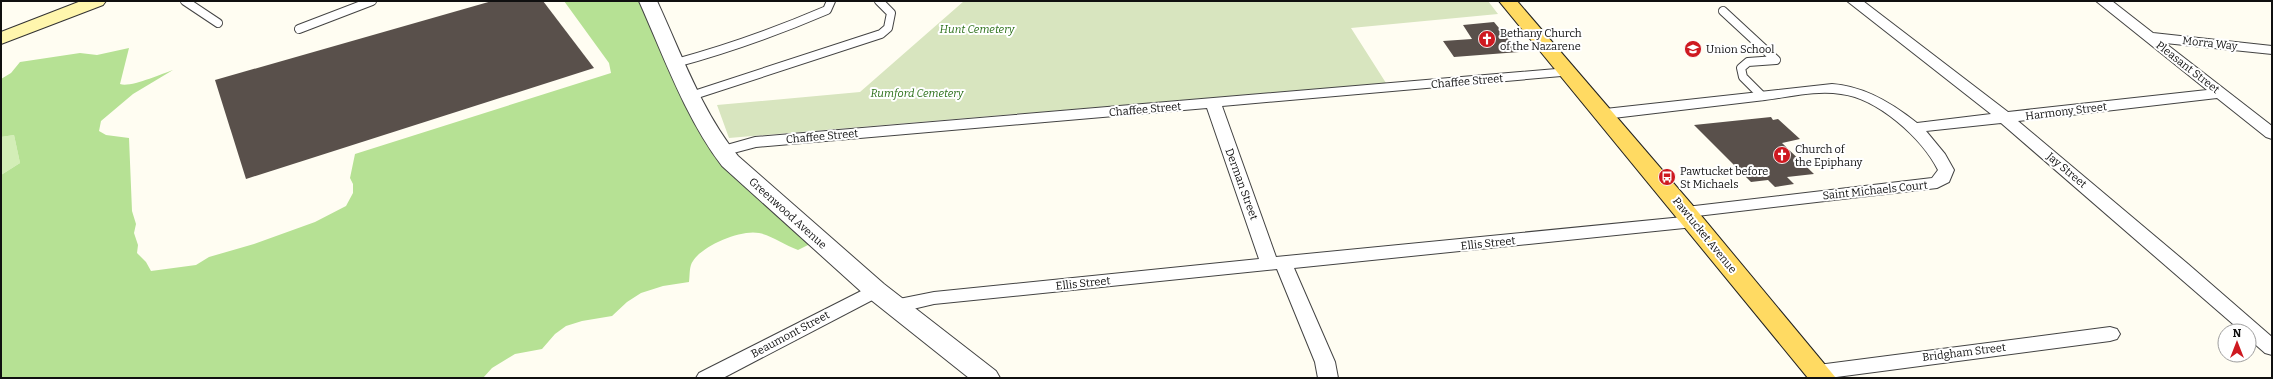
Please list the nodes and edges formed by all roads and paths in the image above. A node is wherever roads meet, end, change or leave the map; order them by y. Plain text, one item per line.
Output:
1 (97, 1) edge
2 (185, 1) edge
3 (372, 1) edge
4 (648, 1) edge
5 (831, 1) edge
6 (880, 1) edge
7 (1508, 1) edge
8 (1854, 1) edge
9 (2103, 1) edge
10 (1723, 11) dead end
11 (218, 24) dead end
12 (299, 29) dead end
13 (2148, 37) junction
14 (1, 38) edge
15 (2272, 50) edge
16 (676, 63) junction
17 (1568, 72) junction
18 (2221, 93) junction
19 (691, 96) junction
20 (1762, 96) junction
21 (1213, 103) junction
22 (1605, 114) junction
23 (2005, 118) junction
24 (1912, 128) junction
25 (2272, 134) edge
26 (722, 151) junction
27 (1690, 216) junction
28 (1277, 264) junction
29 (875, 290) junction
30 (896, 306) junction
31 (2110, 334) dead end
32 (2272, 348) edge
33 (1820, 375) edge
34 (706, 378) edge
35 (987, 378) edge
36 (1328, 378) edge

1 - 14 main road
2 - 11 lane
3 - 12 lane
4 - 16 street, Greenwood Avenue
5 - 16 lane
6 - 19 lane
7 - 17 main road, Pawtucket Avenue
8 - 23 street, Jay Street
9 - 13 street, Pleasant Street
10 - 20 lane
13 - 15 street, Morra Way
13 - 18 street, Pleasant Street
16 - 19 street, Greenwood Avenue
17 - 21 street, Chaffee Street
17 - 22 main road, Pawtucket Avenue
18 - 23 street, Harmony Street
18 - 25 street, Pleasant Street
19 - 26 street, Greenwood Avenue
20 - 22 street, Saint Michaels Court
20 - 24 street, Saint Michaels Court
21 - 26 street, Chaffee Street
21 - 28 street, Derman Street
22 - 27 main road, Pawtucket Avenue
23 - 24 street, Harmony Street
23 - 32 street, Jay Street
24 - 27 street, Saint Michaels Court
26 - 29 street, Greenwood Avenue
27 - 28 street, Ellis Street
27 - 33 main road, Pawtucket Avenue
28 - 30 street, Ellis Street
28 - 36 street, Derman Street
29 - 30 street, Greenwood Avenue
29 - 34 street, Beaumont Street
30 - 35 street, Greenwood Avenue
31 - 33 street, Bridgham Street

